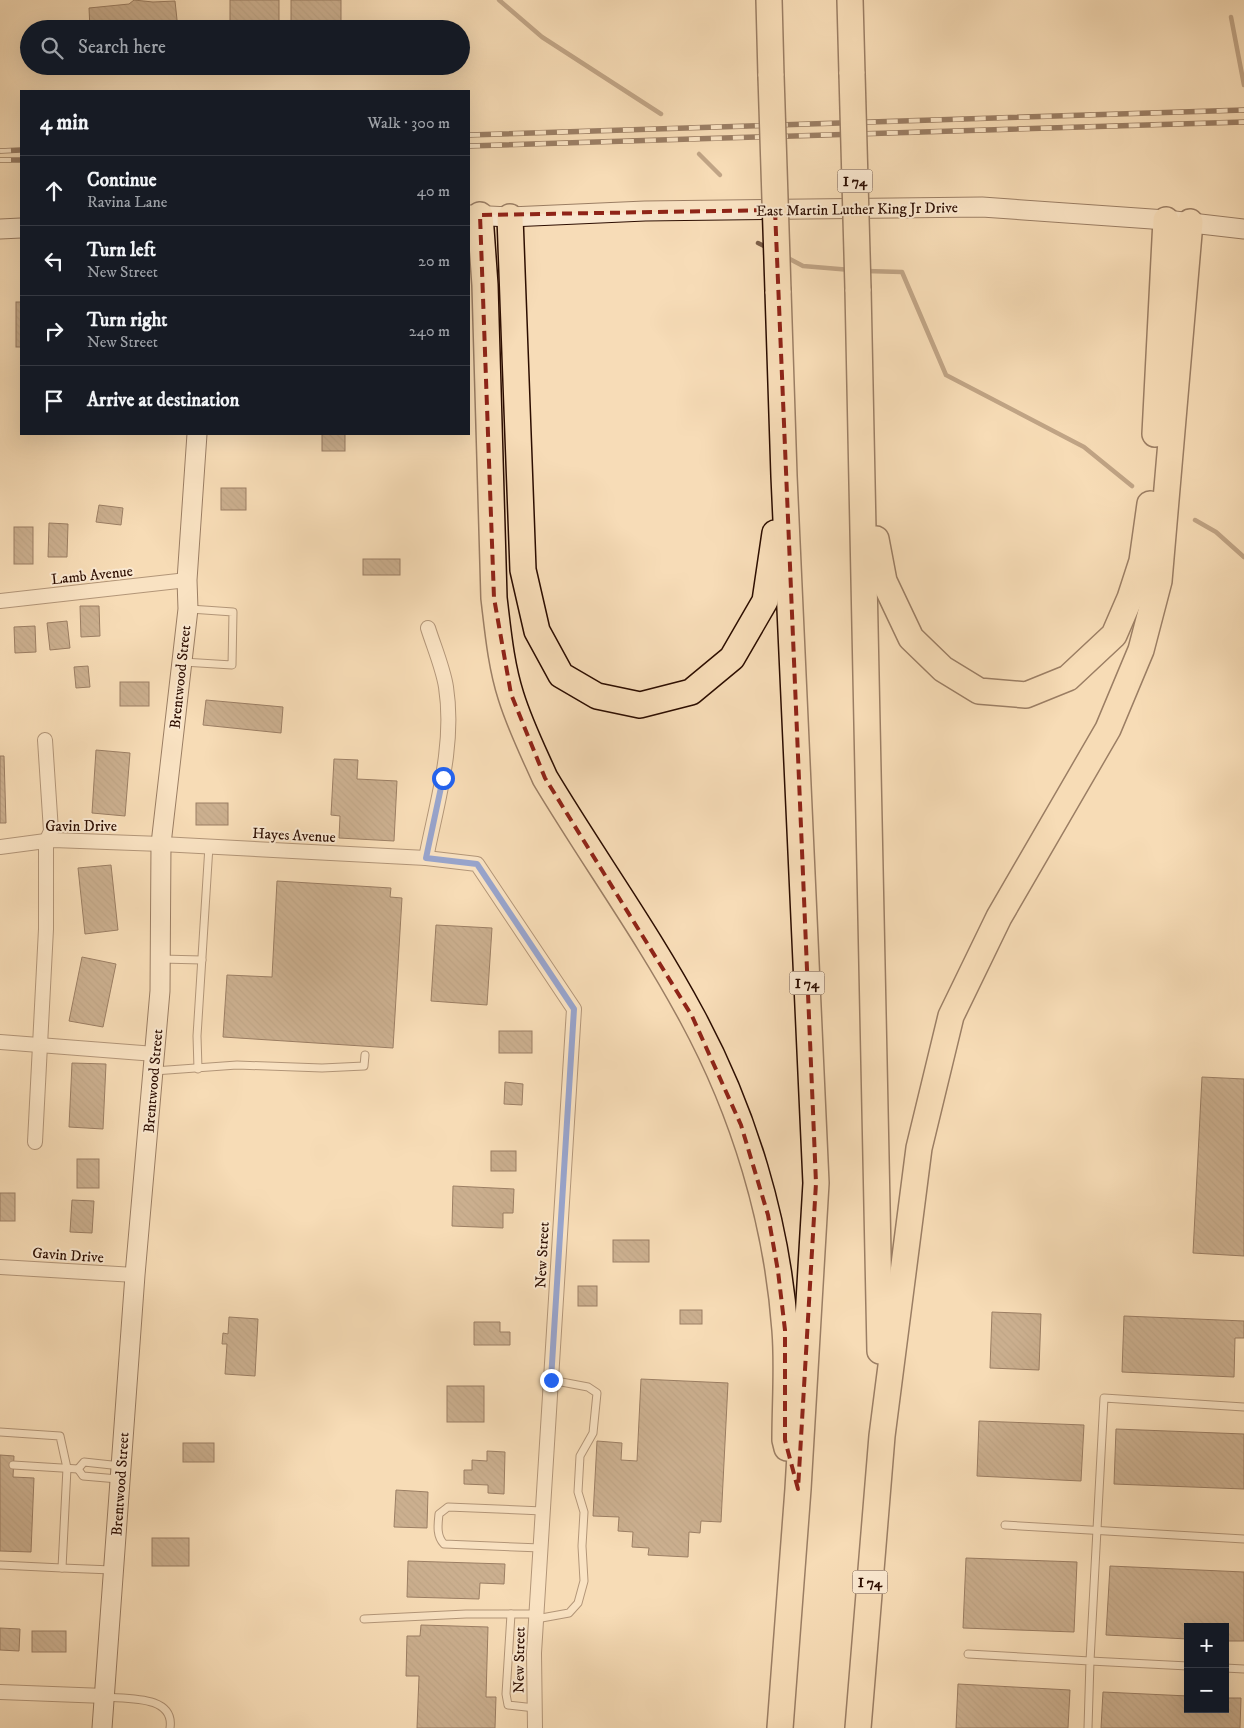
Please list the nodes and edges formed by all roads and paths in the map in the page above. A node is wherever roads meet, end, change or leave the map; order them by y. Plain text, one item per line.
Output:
1 (769, 0) edge
2 (850, 0) edge
3 (474, 215) edge
4 (510, 217) junction
5 (1178, 221) junction
6 (20, 228) edge
7 (0, 229) edge
8 (1244, 229) edge
9 (197, 435) edge
10 (863, 471) junction
11 (784, 476) junction
12 (187, 580) junction
13 (0, 601) edge
14 (188, 608) junction
15 (428, 628) dead end
16 (182, 662) junction
17 (45, 740) dead end
18 (46, 842) junction
19 (161, 844) junction
20 (209, 846) junction
21 (0, 847) edge
22 (426, 858) junction
23 (160, 959) junction
24 (202, 960) junction
25 (0, 1042) edge
26 (39, 1044) junction
27 (365, 1055) dead end
28 (155, 1062) junction
29 (198, 1069) junction
30 (35, 1142) dead end
31 (0, 1267) edge
32 (135, 1275) junction
33 (551, 1380) junction
34 (1244, 1407) edge
35 (0, 1432) edge
36 (882, 1436) junction
37 (13, 1465) dead end
38 (67, 1468) junction
39 (78, 1469) junction
40 (121, 1472) junction
41 (798, 1489) junction
42 (543, 1511) junction
43 (1005, 1525) dead end
44 (1096, 1532) junction
45 (1244, 1539) edge
46 (541, 1548) junction
47 (0, 1565) edge
48 (62, 1568) junction
49 (113, 1570) junction
50 (511, 1614) junction
51 (537, 1617) junction
52 (364, 1619) dead end
53 (968, 1654) dead end
54 (1090, 1661) junction
55 (1184, 1666) edge
56 (1229, 1668) edge
57 (1244, 1670) edge
58 (0, 1692) edge
59 (105, 1696) junction
60 (535, 1708) junction
61 (102, 1728) edge
62 (170, 1728) edge
63 (535, 1728) edge
64 (780, 1728) edge
65 (858, 1728) edge
66 (1088, 1728) edge

1 - 11 highway, I 74, bridge
2 - 10 highway, I 74, bridge
3 - 4 main road, East Martin Luther King Jr Drive
3 - 41 highway
4 - 5 main road, East Martin Luther King Jr Drive
4 - 11 highway
5 - 8 main road, East Martin Luther King Jr Drive
5 - 10 highway
5 - 36 highway
6 - 7 main road
9 - 12 main road, Brentwood Street
10 - 36 highway, I 74
11 - 41 highway, I 74
12 - 13 street, Lamb Avenue
12 - 14 main road, Brentwood Street
14 - 16 main road, Brentwood Street
14 - 16 lane
15 - 22 street
16 - 19 main road, Brentwood Street
17 - 18 street
18 - 19 street, Gavin Drive
18 - 21 street, Gavin Drive
18 - 26 street
19 - 20 street, Hayes Avenue
19 - 23 main road, Brentwood Street
20 - 22 street, Hayes Avenue
20 - 24 lane
22 - 33 street, New Street
23 - 24 lane
23 - 28 main road, Brentwood Street
24 - 29 lane
25 - 26 street
26 - 28 street
26 - 30 street
27 - 29 lane
28 - 29 lane
28 - 32 main road, Brentwood Street
31 - 32 street, Gavin Drive
32 - 40 main road, Brentwood Street
33 - 42 street, New Street
33 - 51 lane
34 - 44 lane
35 - 38 lane
36 - 65 highway, I 74
37 - 38 lane
38 - 39 lane
38 - 48 lane
39 - 40 lane
39 - 40 lane
40 - 49 main road, Brentwood Street
41 - 64 highway, I 74
42 - 46 street, New Street
42 - 46 lane
43 - 44 lane
44 - 45 lane
44 - 54 lane
46 - 51 street, New Street
47 - 48 lane
48 - 49 lane
49 - 59 main road, Brentwood Street
50 - 51 lane
50 - 52 lane
50 - 60 lane
51 - 60 street, New Street
53 - 54 lane
54 - 55 lane
54 - 66 lane
56 - 57 lane
58 - 59 street
59 - 61 main road, Brentwood Street
59 - 62 lane
60 - 63 street, New Street

